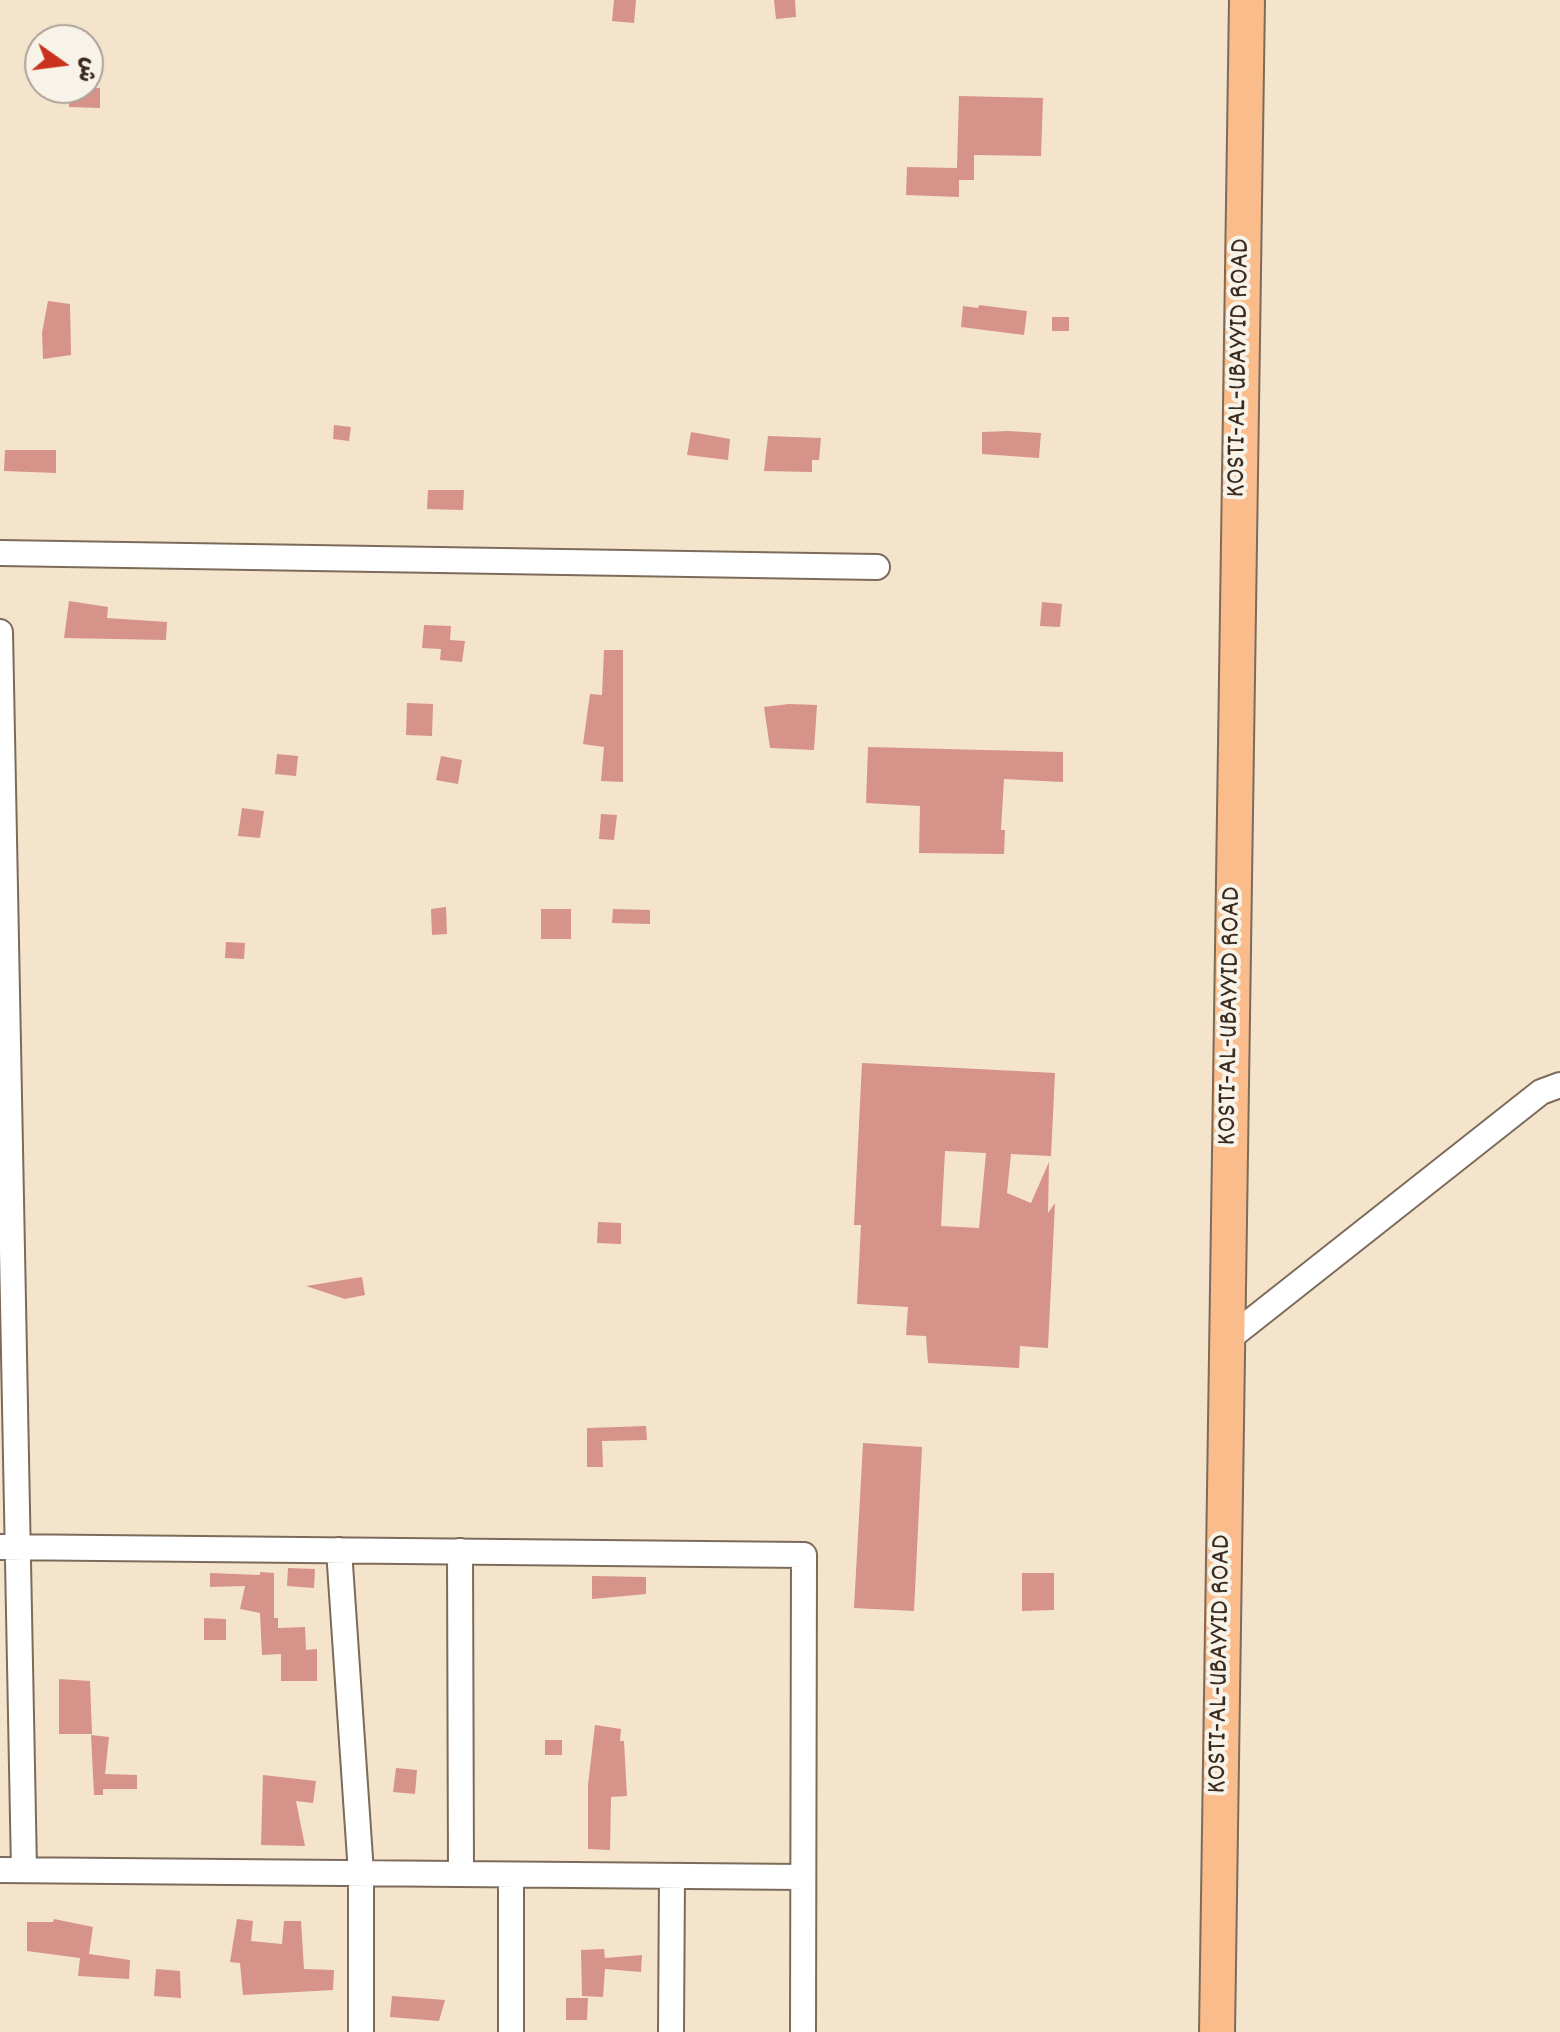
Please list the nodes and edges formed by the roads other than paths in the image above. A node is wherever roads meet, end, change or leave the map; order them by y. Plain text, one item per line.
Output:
1 (1247, 0) edge
2 (0, 553) edge
3 (877, 567) dead end
4 (0, 632) edge
5 (2, 865) edge
6 (1560, 1085) edge
7 (6, 1191) edge
8 (1227, 1340) junction
9 (8, 1403) edge
10 (9, 1547) edge
11 (339, 1550) junction
12 (460, 1551) junction
13 (12, 1870) edge
14 (361, 1873) junction
15 (461, 1874) junction
16 (511, 1875) junction
17 (672, 1876) junction
18 (803, 1877) junction
19 (361, 2032) edge
20 (511, 2032) edge
21 (671, 2032) edge
22 (803, 2032) edge
23 (1217, 2032) edge

1 - 8 highway, KOSTI-AL-UBAYYID ROAD
2 - 3 street
4 - 5 street
5 - 7 street
6 - 8 street
7 - 9 street
8 - 23 highway, KOSTI-AL-UBAYYID ROAD
9 - 10 street
10 - 11 street
10 - 13 street
11 - 12 street
11 - 14 street
12 - 15 street
12 - 18 street
13 - 14 street
14 - 15 street
14 - 19 street
15 - 16 street
16 - 17 street
16 - 20 street
17 - 18 street
17 - 21 street
18 - 22 street

